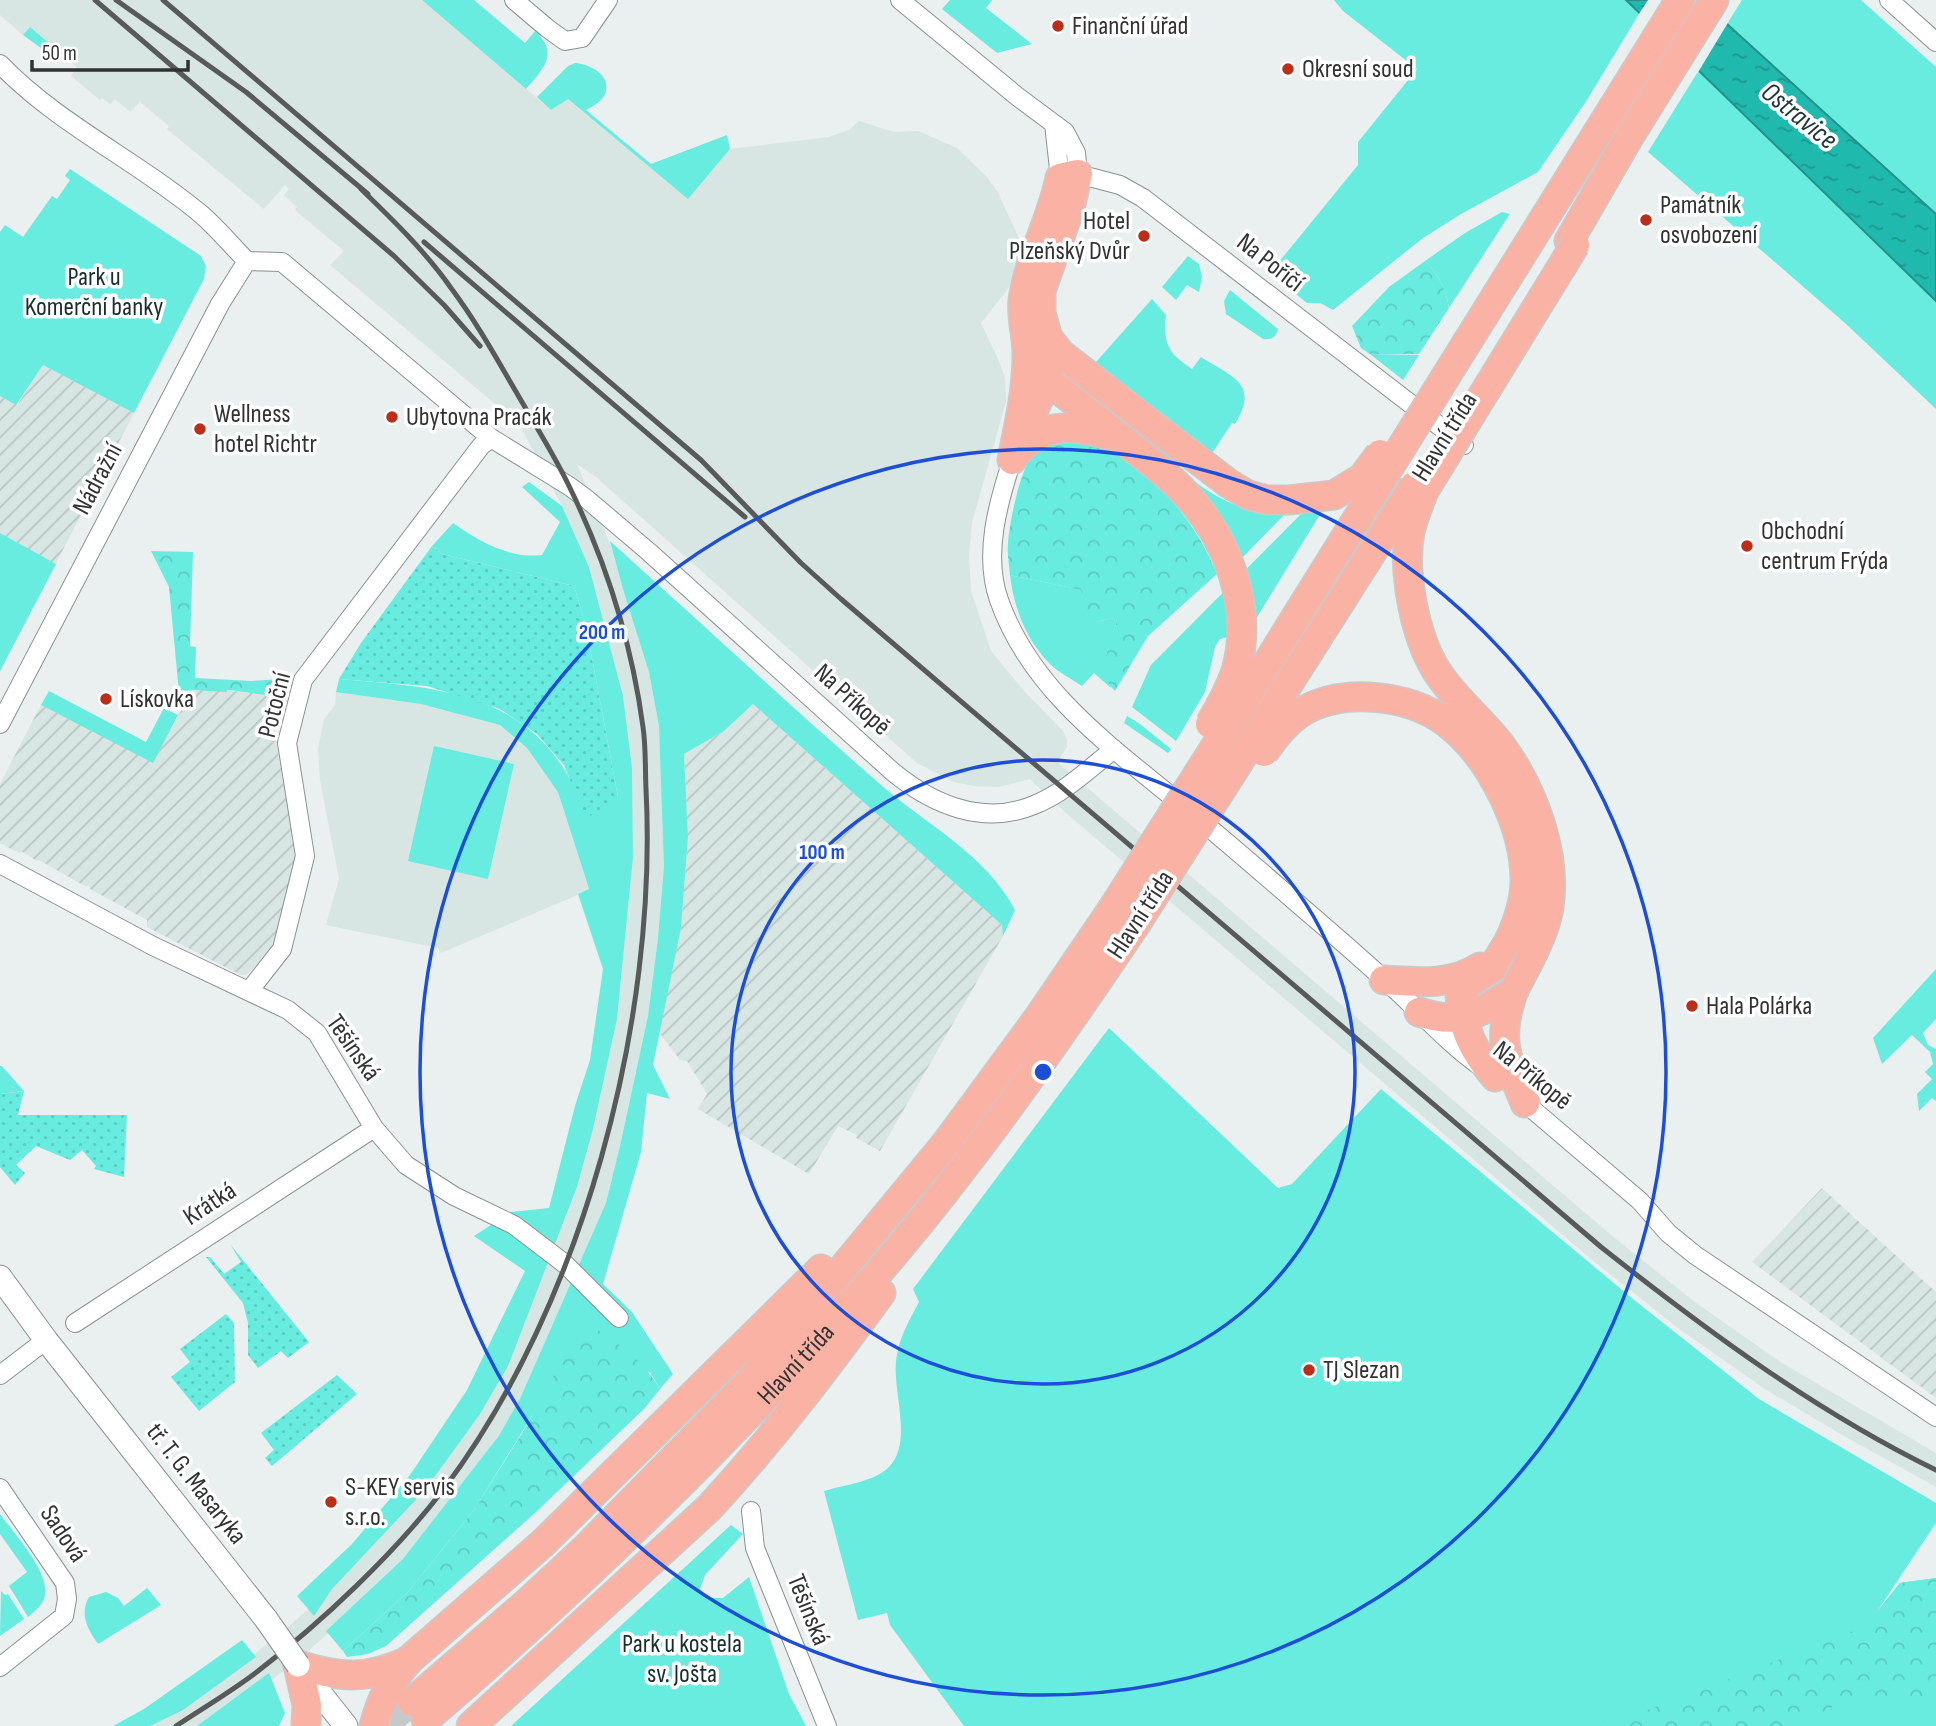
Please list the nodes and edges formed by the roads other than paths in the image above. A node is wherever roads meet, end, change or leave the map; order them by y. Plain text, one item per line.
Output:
1 (514, 0) edge
2 (608, 0) edge
3 (900, 0) edge
4 (1680, 0) edge
5 (1714, 0) edge
6 (1889, 0) edge
7 (1936, 42) edge
8 (0, 64) edge
9 (1069, 176) junction
10 (1538, 220) junction
11 (1572, 243) junction
12 (247, 261) junction
13 (1037, 345) junction
14 (1086, 374) junction
15 (1048, 380) junction
16 (1023, 407) junction
17 (491, 438) junction
18 (1122, 440) junction
19 (1467, 447) dead end
20 (1012, 460) junction
21 (0, 724) edge
22 (1114, 749) junction
23 (0, 864) edge
24 (1113, 908) junction
25 (1136, 924) junction
26 (1490, 964) junction
27 (1384, 980) junction
28 (1514, 990) junction
29 (249, 991) junction
30 (1419, 1012) junction
31 (1462, 1018) junction
32 (1495, 1077) junction
33 (1525, 1103) junction
34 (374, 1128) junction
35 (842, 1258) junction
36 (0, 1277) edge
37 (877, 1286) junction
38 (619, 1318) dead end
39 (75, 1323) dead end
40 (46, 1340) junction
41 (0, 1375) edge
42 (1936, 1417) edge
43 (0, 1488) edge
44 (751, 1511) dead end
45 (410, 1660) junction
46 (0, 1667) edge
47 (309, 1677) junction
48 (473, 1725) edge
49 (306, 1726) edge
50 (346, 1726) edge
51 (374, 1726) edge
52 (827, 1726) edge

1 - 2 street
3 - 9 street
4 - 10 main road
5 - 11 main road
6 - 7 street
8 - 12 street
9 - 13 main road
9 - 19 street, Na Poříčí
10 - 14 main road, bridge
10 - 24 main road, bridge
11 - 25 main road, Hlavní třída, bridge
11 - 28 main road, bridge
12 - 17 street
12 - 21 street, Nádražní
13 - 14 main road
13 - 15 main road
13 - 16 main road
14 - 15 main road
15 - 16 main road
15 - 18 main road
15 - 20 main road
16 - 20 main road
17 - 22 street, Na Příkopě
17 - 29 street, Potoční
18 - 20 main road
18 - 24 main road, bridge
20 - 22 street, Na Příkopě
22 - 27 street, Na Příkopě
23 - 29 street, Těšínská
24 - 35 main road
25 - 26 main road, bridge
25 - 37 main road, Hlavní třída
26 - 27 main road
26 - 31 main road
27 - 30 street, Na Příkopě
28 - 31 main road
28 - 33 main road
29 - 34 street, Těšínská
30 - 31 main road
30 - 32 street, Na Příkopě
31 - 32 main road
32 - 33 street, Na Příkopě
33 - 42 street, Na Příkopě
34 - 38 street, Těšínská
34 - 39 street, Krátká
35 - 37 main road, Hlavní třída
35 - 45 main road
36 - 40 street, tř. T. G. Masaryka
37 - 48 main road
40 - 41 street
40 - 47 street, tř. T. G. Masaryka, bridge
43 - 46 street, Sadová
44 - 52 street, Těšínská
45 - 47 main road
45 - 51 main road
47 - 49 main road
47 - 50 street, tř. T. G. Masaryka

